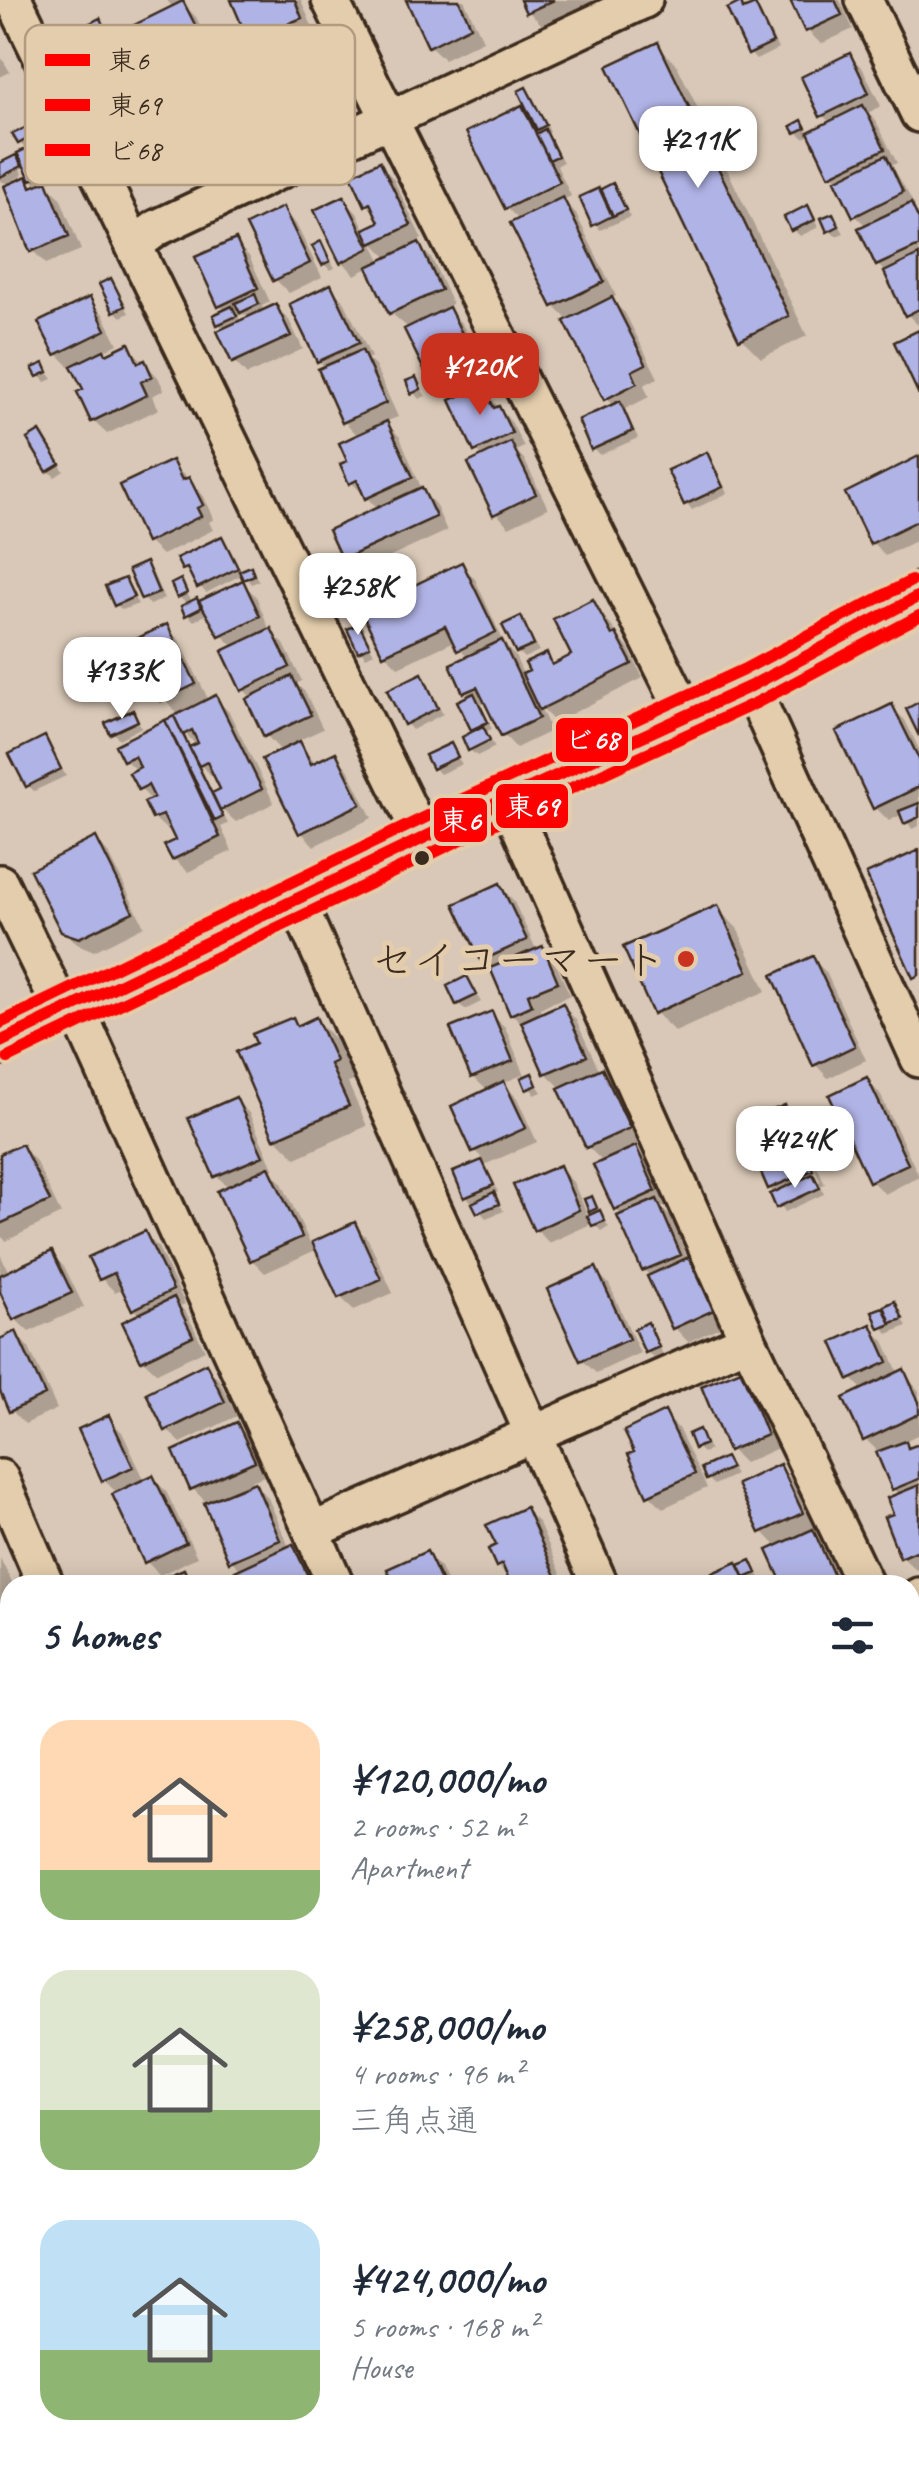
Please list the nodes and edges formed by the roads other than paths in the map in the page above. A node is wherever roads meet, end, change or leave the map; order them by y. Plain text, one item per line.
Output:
1 (14, 0) edge
2 (330, 0) edge
3 (644, 0) edge
4 (864, 0) edge
5 (26, 25) edge
6 (342, 25) edge
7 (355, 50) edge
8 (919, 114) edge
9 (390, 121) junction
10 (355, 137) edge
11 (105, 185) edge
12 (250, 185) edge
13 (134, 244) junction
14 (919, 596) edge
15 (751, 686) junction
16 (688, 716) junction
17 (506, 798) junction
18 (423, 839) junction
19 (0, 884) edge
20 (296, 899) junction
21 (69, 1009) junction
22 (0, 1042) edge
23 (919, 1059) edge
24 (748, 1340) junction
25 (533, 1436) junction
26 (2, 1489) edge
27 (312, 1532) junction
28 (41, 1575) edge
29 (331, 1575) edge
30 (596, 1575) edge
31 (860, 1575) edge

1 - 5 street
2 - 6 street
3 - 9 street
4 - 8 street
7 - 9 street
9 - 10 street
9 - 16 street
11 - 13 street
12 - 13 street
13 - 18 street
14 - 15 street
15 - 16 street
15 - 23 street
16 - 17 street
17 - 18 street
17 - 24 street
18 - 20 street
19 - 21 street
20 - 21 street
20 - 25 street
21 - 22 street
21 - 27 street
24 - 25 street
24 - 31 street
25 - 27 street
25 - 30 street
26 - 28 street
27 - 29 street

